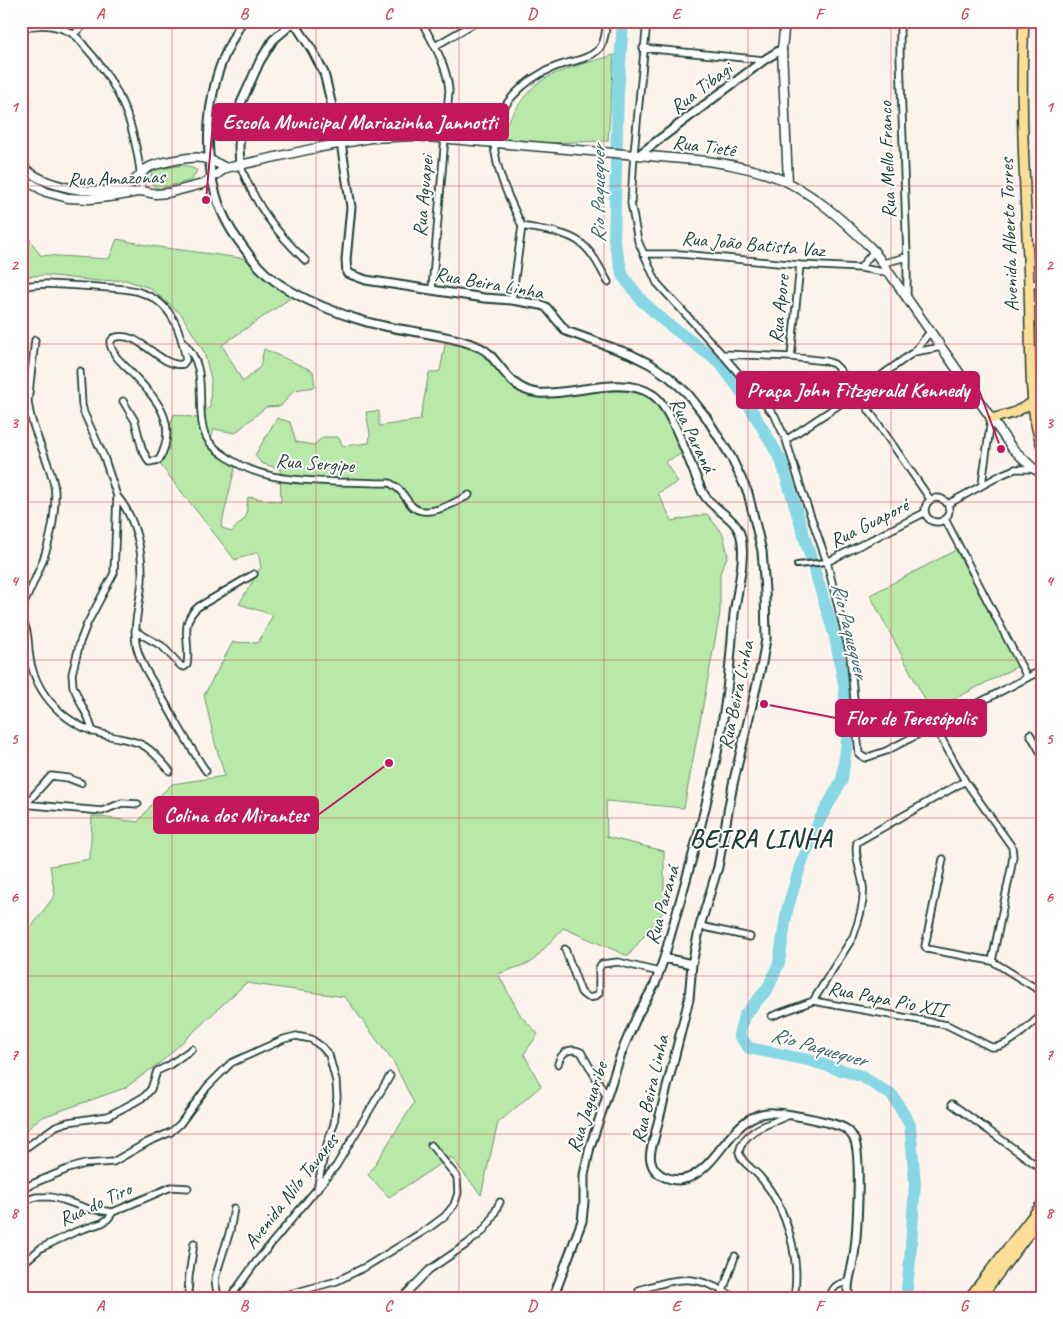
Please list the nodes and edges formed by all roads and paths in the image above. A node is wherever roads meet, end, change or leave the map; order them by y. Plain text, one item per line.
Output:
1 (88, 21) edge
2 (242, 21) edge
3 (421, 21) edge
4 (478, 21) edge
5 (606, 21) edge
6 (646, 21) edge
7 (785, 21) edge
8 (900, 21) edge
9 (1024, 21) edge
10 (1030, 21) edge
11 (294, 22) edge
12 (1042, 24) edge
13 (21, 29) edge
14 (74, 34) junction
15 (435, 46) junction
16 (643, 48) junction
17 (782, 49) junction
18 (764, 60) junction
19 (444, 138) junction
20 (494, 142) junction
21 (341, 143) junction
22 (633, 153) junction
23 (210, 160) junction
24 (240, 165) junction
25 (226, 168) junction
26 (22, 173) edge
27 (141, 174) junction
28 (213, 178) junction
29 (788, 182) junction
30 (63, 187) junction
31 (142, 191) junction
32 (117, 192) junction
33 (61, 197) junction
34 (522, 226) junction
35 (874, 251) junction
36 (643, 254) junction
37 (907, 257) junction
38 (306, 260) dead end
39 (884, 263) junction
40 (800, 265) junction
41 (860, 268) junction
42 (891, 273) junction
43 (608, 282) dead end
44 (1029, 284) junction
45 (1042, 284) edge
46 (21, 287) edge
47 (432, 289) junction
48 (907, 297) junction
49 (512, 300) junction
50 (930, 332) junction
51 (35, 340) dead end
52 (183, 342) junction
53 (942, 347) junction
54 (914, 352) junction
55 (722, 354) junction
56 (791, 357) junction
57 (80, 371) dead end
58 (857, 393) junction
59 (123, 401) dead end
60 (1032, 403) junction
61 (991, 419) junction
62 (786, 440) junction
63 (1042, 446) edge
64 (1034, 469) junction
65 (1042, 473) edge
66 (982, 484) junction
67 (469, 495) dead end
68 (117, 496) junction
69 (930, 499) junction
70 (948, 504) junction
71 (924, 513) junction
72 (945, 519) junction
73 (827, 562) junction
74 (797, 565) dead end
75 (254, 574) dead end
76 (21, 610) edge
77 (21, 618) edge
78 (136, 631) junction
79 (1042, 670) edge
80 (1027, 677) junction
81 (934, 726) junction
82 (93, 732) junction
83 (1030, 734) dead end
84 (1042, 755) edge
85 (170, 771) dead end
86 (206, 772) dead end
87 (965, 780) junction
88 (81, 783) dead end
89 (24, 804) edge
90 (138, 804) dead end
91 (943, 859) dead end
92 (700, 926) junction
93 (750, 937) dead end
94 (565, 948) dead end
95 (664, 958) junction
96 (992, 962) junction
97 (692, 964) junction
98 (659, 972) junction
99 (1042, 992) edge
100 (813, 1001) junction
101 (1042, 1015) edge
102 (772, 1016) dead end
103 (192, 1049) dead end
104 (558, 1064) dead end
105 (390, 1076) dead end
106 (607, 1097) junction
107 (952, 1104) dead end
108 (790, 1115) junction
109 (430, 1146) dead end
110 (21, 1151) edge
111 (1042, 1169) edge
112 (188, 1188) dead end
113 (317, 1190) junction
114 (21, 1191) edge
115 (21, 1202) edge
116 (500, 1202) dead end
117 (1042, 1204) edge
118 (234, 1208) dead end
119 (113, 1212) junction
120 (1042, 1216) edge
121 (194, 1243) dead end
122 (735, 1256) dead end
123 (21, 1265) edge
124 (848, 1282) junction
125 (639, 1290) dead end
126 (723, 1291) junction
127 (24, 1298) edge
128 (188, 1298) edge
129 (218, 1298) edge
130 (230, 1298) edge
131 (258, 1298) edge
132 (402, 1298) edge
133 (553, 1298) edge
134 (734, 1298) edge
135 (794, 1298) edge
136 (829, 1298) edge
137 (849, 1298) edge
138 (970, 1298) edge
139 (980, 1298) edge

1 - 14 street
2 - 23 street, Rua Paraná
3 - 15 street, Rua Aguapei
4 - 15 street
5 - 20 street
6 - 16 street
7 - 17 main road
8 - 37 street, Rua Mello Franco
9 - 44 main road, Avenida Alberto Torres
10 - 12 street
11 - 21 street
11 - 24 street
13 - 14 street
14 - 27 street
15 - 19 street, Rua Aguapei
16 - 18 street
16 - 22 street
17 - 18 street, Rua Tibagi
17 - 29 main road
18 - 22 street, Rua Tibagi
19 - 20 main road, Rua Tietê
19 - 21 main road, Rua Tietê
19 - 47 street, Rua Aguapei
20 - 22 main road, Rua Tietê
20 - 34 street
21 - 24 main road, Rua Tietê
21 - 47 street, Rua Beira Linha
22 - 29 main road, Rua Tietê
22 - 36 street
23 - 25 main road
23 - 27 main road, Rua Amazonas
23 - 28 street, Rua Paraná
24 - 25 main road, Rua Tietê
24 - 38 street
25 - 28 main road, Rua Tietê
26 - 30 main road, Rua Amazonas
26 - 33 main road, Rua Amazonas
27 - 31 street
27 - 32 main road, Rua Amazonas
28 - 31 main road, Rua Amazonas
28 - 95 street, Rua Paraná
29 - 35 main road, Rua Tietê
30 - 32 main road, Rua Amazonas
30 - 33 main road
31 - 32 main road, Rua Amazonas
32 - 33 main road, Rua Amazonas
34 - 43 street
34 - 49 street
35 - 39 main road, Rua Tietê
35 - 41 street
36 - 40 street, Rua João Batista Vaz
36 - 55 street
37 - 39 street
37 - 48 street, Rua Mello Franco
39 - 42 main road, Rua Tietê
40 - 41 street, Rua João Batista Vaz
40 - 56 street, Rua Apore
41 - 42 street, Rua João Batista Vaz
42 - 48 main road, Rua Tietê
44 - 45 street
44 - 60 main road, Avenida Alberto Torres
46 - 52 street, Rua Sergipe
47 - 49 street, Rua Beira Linha
48 - 50 main road, Rua Tietê
49 - 92 street, Rua Beira Linha
50 - 53 main road, Rua Tietê
50 - 54 street
51 - 76 street
52 - 59 street
52 - 67 street, Rua Sergipe
53 - 54 street
53 - 61 main road, Rua Tietê
54 - 58 street
55 - 56 street
55 - 62 street
56 - 58 street
57 - 68 street
58 - 62 street
58 - 69 street
60 - 61 main road
60 - 63 main road, Avenida Alberto Torres
61 - 64 main road, Rua Tietê
61 - 66 street
62 - 73 street
64 - 65 main road, Rua Tietê
64 - 66 street
66 - 70 street
68 - 78 street
68 - 82 street
69 - 70 street
69 - 71 street
70 - 72 street
71 - 72 street
71 - 73 street, Rua Guaporé
72 - 80 street
73 - 74 street
73 - 81 street
75 - 78 street
77 - 82 street
78 - 86 street
79 - 80 street
80 - 81 street
81 - 87 street
82 - 85 street
83 - 84 street
87 - 96 street
87 - 100 street
88 - 89 street
89 - 90 street
91 - 96 street
92 - 93 street
92 - 97 street, Rua Beira Linha
94 - 98 street
95 - 97 street
95 - 98 street, Rua Jaguaribe
96 - 99 street
97 - 108 street, Rua Beira Linha
98 - 106 street, Rua Jaguaribe
100 - 101 street, Rua Papa Pio XII
100 - 102 street, Rua Papa Pio XII
103 - 110 street
104 - 106 street
105 - 113 street, Avenida Nilo Tavares
106 - 133 street, Rua Jaguaribe
107 - 111 street
108 - 124 street
108 - 135 street
109 - 131 street
112 - 119 street, Rua do Tiro
113 - 114 street
113 - 130 street, Avenida Nilo Tavares
115 - 119 street
116 - 132 street
117 - 138 main road
118 - 129 street
119 - 123 street, Rua do Tiro
120 - 139 main road
121 - 128 street
122 - 126 street
123 - 127 street
124 - 136 street
124 - 137 street
125 - 126 street
126 - 134 street

